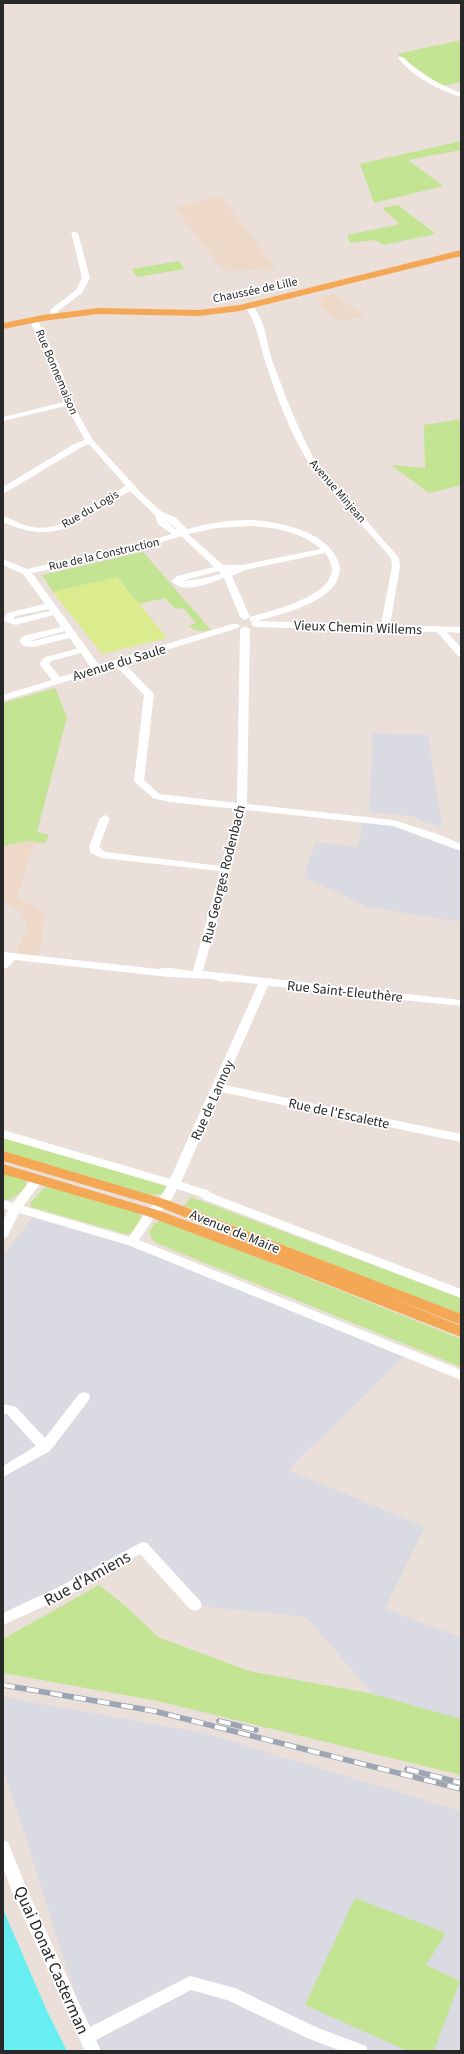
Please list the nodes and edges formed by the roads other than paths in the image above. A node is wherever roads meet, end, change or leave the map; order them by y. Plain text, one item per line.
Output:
1 (401, 58) dead end
2 (461, 95) edge
3 (74, 233) dead end
4 (461, 253) edge
5 (249, 307) junction
6 (56, 316) junction
7 (33, 319) junction
8 (3, 326) edge
9 (68, 403) junction
10 (3, 419) edge
11 (90, 441) junction
12 (130, 487) junction
13 (3, 491) edge
14 (3, 519) edge
15 (182, 533) junction
16 (327, 550) junction
17 (3, 562) edge
18 (26, 572) junction
19 (224, 572) junction
20 (251, 620) junction
21 (235, 626) junction
22 (386, 628) junction
23 (245, 629) junction
24 (440, 629) junction
25 (461, 630) edge
26 (83, 650) junction
27 (461, 654) edge
28 (118, 662) junction
29 (97, 669) junction
30 (59, 681) junction
31 (3, 698) edge
32 (242, 808) junction
33 (105, 818) dead end
34 (461, 848) edge
35 (225, 870) junction
36 (8, 955) edge
37 (3, 966) edge
38 (197, 975) junction
39 (264, 982) junction
40 (461, 1003) edge
41 (218, 1088) junction
42 (3, 1134) edge
43 (461, 1138) edge
44 (3, 1156) edge
45 (3, 1169) edge
46 (38, 1179) junction
47 (174, 1184) junction
48 (162, 1203) junction
49 (3, 1204) edge
50 (15, 1208) junction
51 (152, 1213) junction
52 (3, 1234) edge
53 (132, 1242) junction
54 (461, 1294) edge
55 (461, 1320) edge
56 (461, 1332) edge
57 (461, 1375) edge
58 (84, 1397) dead end
59 (6, 1408) edge
60 (45, 1447) junction
61 (3, 1472) edge
62 (195, 1606) dead end
63 (3, 1619) edge
64 (3, 1847) edge
65 (86, 2037) junction
66 (93, 2051) edge
67 (360, 2051) edge

1 - 2 street
3 - 6 street
4 - 5 main road, Chaussée de Lille
5 - 6 main road, Chaussée de Lille
5 - 22 street, Avenue Minjean
6 - 7 main road, Chaussée de Lille
7 - 8 main road, Chaussée de Lille
7 - 9 street, Rue Bonnemaison
9 - 10 street
9 - 11 street, Rue Bonnemaison
11 - 12 street, Rue Bonnemaison
11 - 13 street
12 - 14 street, Rue du Logis
12 - 15 street, Rue Bonnemaison
15 - 16 street, Rue de la Construction
15 - 18 street, Rue de la Construction
15 - 19 street, Rue Bonnemaison
16 - 19 street
16 - 20 street
17 - 18 street
18 - 26 street
19 - 20 street, Rue Bonnemaison
20 - 21 street
20 - 22 street, Vieux Chemin Willems
20 - 23 street
21 - 23 street
21 - 28 street, Avenue du Saule
22 - 24 street, Vieux Chemin Willems
23 - 32 street, Rue Georges Rodenbach
24 - 25 street, Vieux Chemin Willems
24 - 27 street
26 - 29 street
26 - 30 street
28 - 29 street, Avenue du Saule
28 - 32 street
29 - 30 street, Avenue du Saule
30 - 31 street, Avenue du Saule
32 - 34 street
32 - 35 street, Rue Georges Rodenbach
33 - 35 street
35 - 38 street, Rue Georges Rodenbach
36 - 37 street
36 - 38 street, Rue Saint-Eleuthère
38 - 39 street, Rue Saint-Eleuthère
39 - 40 street, Rue Saint-Eleuthère
39 - 41 street, Rue de Lannoy
41 - 43 street, Rue de l'Escalette
41 - 47 street, Rue de Lannoy
42 - 47 street, Avenue de Maire
44 - 48 main road, Avenue de Maire
45 - 46 main road, Avenue de Maire
46 - 50 street
46 - 51 main road, Avenue de Maire
47 - 48 street, Rue de Lannoy
47 - 54 street, Avenue de Maire
48 - 51 street, Rue de Lannoy
48 - 55 main road, Avenue de Maire
49 - 50 street
50 - 52 street
50 - 53 street
51 - 53 street, Rue de Lannoy
51 - 56 main road, Avenue de Maire
53 - 57 street
58 - 60 street
59 - 60 street
60 - 61 street
62 - 63 street, Rue d'Amiens
64 - 65 street, Quai Donat Casterman
65 - 66 street, Quai Donat Casterman
65 - 67 street

